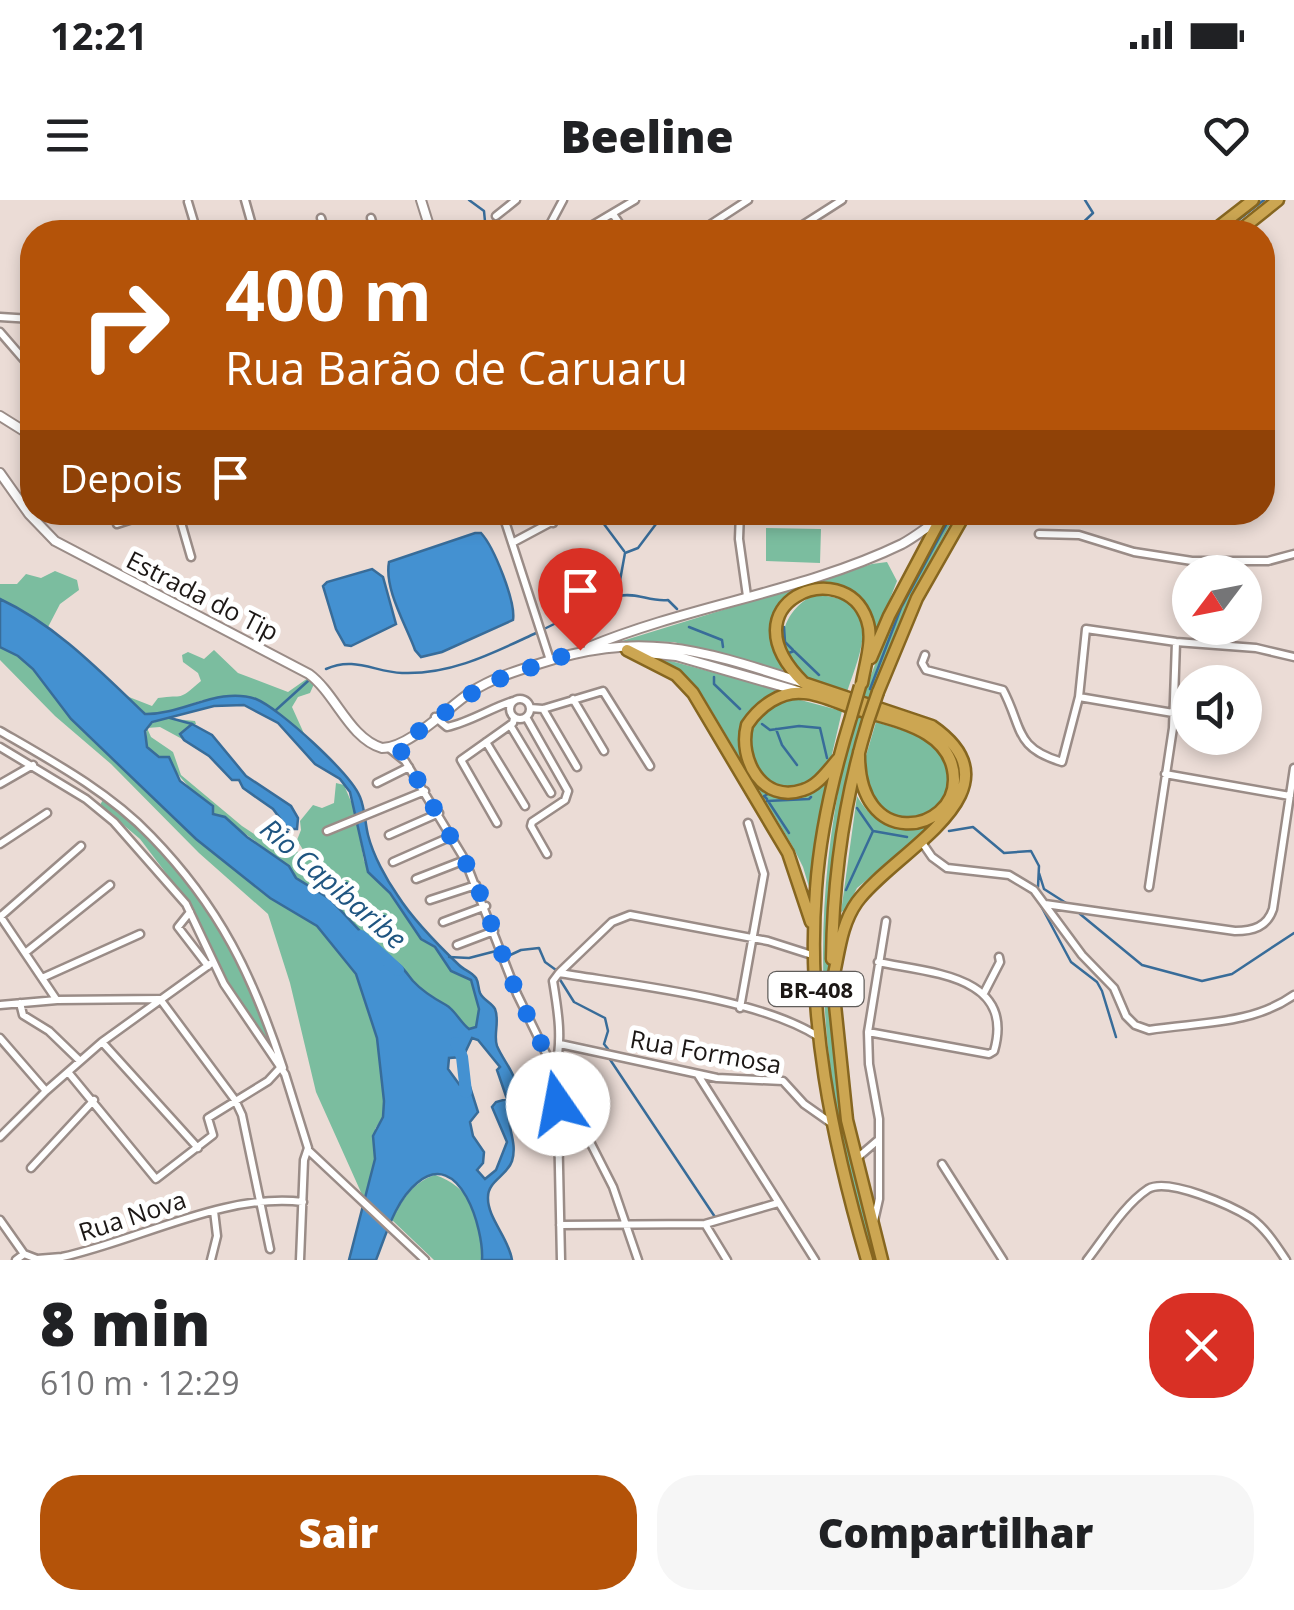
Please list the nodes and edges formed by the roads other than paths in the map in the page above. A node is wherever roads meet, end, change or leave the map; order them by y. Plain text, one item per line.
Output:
1 (516, 200) edge
2 (634, 200) edge
3 (748, 200) edge
4 (842, 200) edge
5 (1253, 200) edge
6 (1278, 200) edge
7 (613, 214) junction
8 (496, 216) dead end
9 (602, 220) edge
10 (617, 220) edge
11 (717, 220) edge
12 (811, 220) edge
13 (1227, 220) edge
14 (1253, 220) edge
15 (0, 332) edge
16 (20, 355) edge
17 (1, 476) edge
18 (20, 502) edge
19 (40, 525) edge
20 (182, 525) edge
21 (506, 525) edge
22 (548, 525) edge
23 (740, 525) edge
24 (928, 525) edge
25 (937, 525) edge
26 (959, 525) edge
27 (1039, 534) dead end
28 (512, 543) junction
29 (1294, 554) edge
30 (191, 557) dead end
31 (747, 596) junction
32 (1172, 641) edge
33 (1216, 645) edge
34 (580, 650) junction
35 (626, 650) junction
36 (568, 654) junction
37 (925, 655) dead end
38 (1294, 657) edge
39 (550, 660) junction
40 (861, 685) junction
41 (804, 688) junction
42 (1079, 696) junction
43 (574, 699) junction
44 (511, 705) junction
45 (542, 709) junction
46 (528, 713) junction
47 (1172, 713) edge
48 (434, 718) junction
49 (1172, 720) edge
50 (512, 722) junction
51 (0, 730) edge
52 (486, 742) junction
53 (0, 747) edge
54 (394, 747) junction
55 (604, 751) dead end
56 (858, 752) junction
57 (838, 758) junction
58 (407, 764) junction
59 (33, 765) junction
60 (650, 766) dead end
61 (577, 767) dead end
62 (1294, 768) edge
63 (1164, 774) junction
64 (377, 783) dead end
65 (0, 784) edge
66 (424, 791) junction
67 (551, 794) dead end
68 (1290, 796) junction
69 (525, 806) dead end
70 (47, 812) dead end
71 (439, 812) junction
72 (748, 823) dead end
73 (497, 824) dead end
74 (327, 832) dead end
75 (390, 835) dead end
76 (452, 836) junction
77 (921, 840) junction
78 (0, 844) edge
79 (81, 846) dead end
80 (547, 854) dead end
81 (465, 860) junction
82 (394, 862) dead end
83 (416, 879) dead end
84 (110, 885) dead end
85 (476, 885) junction
86 (1149, 888) dead end
87 (430, 900) dead end
88 (1045, 904) junction
89 (486, 906) junction
90 (190, 912) junction
91 (0, 916) edge
92 (886, 921) dead end
93 (443, 922) dead end
94 (494, 931) junction
95 (140, 934) dead end
96 (752, 938) junction
97 (815, 942) junction
98 (457, 945) dead end
99 (25, 953) junction
100 (815, 956) junction
101 (999, 957) dead end
102 (878, 962) junction
103 (211, 964) junction
104 (559, 972) junction
105 (42, 978) junction
106 (832, 983) junction
107 (984, 993) junction
108 (1294, 995) edge
109 (56, 1000) junction
110 (160, 1000) junction
111 (20, 1003) junction
112 (0, 1005) edge
113 (740, 1008) junction
114 (868, 1032) junction
115 (819, 1037) junction
116 (0, 1038) edge
117 (102, 1042) junction
118 (560, 1044) junction
119 (80, 1061) junction
120 (282, 1071) junction
121 (68, 1072) junction
122 (556, 1074) junction
123 (697, 1074) junction
124 (46, 1091) junction
125 (94, 1100) junction
126 (235, 1100) junction
127 (570, 1100) junction
128 (558, 1104) junction
129 (831, 1123) junction
130 (0, 1137) edge
131 (878, 1140) junction
132 (198, 1148) junction
133 (308, 1150) junction
134 (854, 1159) junction
135 (942, 1164) dead end
136 (31, 1168) dead end
137 (303, 1202) junction
138 (262, 1203) junction
139 (778, 1204) junction
140 (214, 1211) junction
141 (0, 1220) edge
142 (625, 1224) junction
143 (705, 1224) junction
144 (560, 1225) junction
145 (872, 1226) junction
146 (270, 1250) dead end
147 (24, 1254) junction
148 (62, 1259) edge
149 (16, 1260) edge
150 (210, 1260) edge
151 (300, 1260) edge
152 (425, 1260) edge
153 (561, 1260) edge
154 (638, 1260) edge
155 (727, 1260) edge
156 (815, 1260) edge
157 (868, 1260) edge
158 (882, 1260) edge
159 (1003, 1260) edge
160 (1087, 1260) edge
161 (1286, 1260) edge

1 - 8 street
2 - 7 street
3 - 11 street
4 - 12 street
5 - 13 highway
6 - 14 highway
7 - 9 street
7 - 10 street
15 - 16 street
17 - 18 street, Estrada do Tip
19 - 54 street, Estrada do Tip
20 - 30 street
21 - 28 street
22 - 28 street
23 - 31 street
24 - 31 street, BR-408
25 - 40 highway, BR-408
26 - 56 highway, BR-408, bridge
27 - 29 street
28 - 39 street
31 - 34 street, BR-408
32 - 42 street
33 - 38 street
34 - 36 street
34 - 41 street
35 - 36 street
35 - 41 street
35 - 97 highway
36 - 39 street
37 - 42 street
39 - 48 street
40 - 41 highway
40 - 57 highway, BR-408, bridge
41 - 56 highway
41 - 57 highway
41 - 77 highway
42 - 47 street
43 - 45 street
43 - 55 street
43 - 60 street
44 - 46 street
44 - 48 street
44 - 50 street
45 - 46 street
45 - 61 street
46 - 50 street
46 - 80 street
48 - 54 street
49 - 63 street
50 - 52 street
50 - 67 street
51 - 120 street
52 - 69 street
52 - 73 street
53 - 59 street
54 - 58 street
56 - 106 highway, BR-408
57 - 97 highway, BR-408
58 - 64 street
58 - 66 street
59 - 65 street
59 - 90 street
62 - 68 street
63 - 68 street
63 - 86 street
66 - 71 street
66 - 74 street
68 - 88 street
70 - 78 street
71 - 75 street
71 - 76 street
72 - 96 street
76 - 81 street
76 - 82 street
77 - 88 street
77 - 106 highway
79 - 91 street
81 - 83 street
81 - 85 street
84 - 99 street
85 - 87 street
85 - 89 street
88 - 108 street
89 - 93 street
89 - 94 street
90 - 103 street
90 - 103 street
91 - 99 street
92 - 102 street
94 - 98 street
94 - 122 street
95 - 105 street
96 - 100 street
96 - 104 street
96 - 113 street
97 - 100 highway, BR-408
99 - 105 street
100 - 115 highway, BR-408
101 - 107 street
102 - 107 street
102 - 114 street
103 - 110 street
103 - 120 street
104 - 113 street
104 - 118 street
105 - 109 street
106 - 134 highway, BR-408
107 - 114 street
109 - 110 street
109 - 111 street
110 - 117 street
110 - 126 street
111 - 112 street
111 - 119 street
113 - 115 street
114 - 131 street
115 - 129 highway, BR-408
116 - 124 street
117 - 119 street
117 - 132 street
118 - 122 street
118 - 123 street, Rua Formosa
119 - 121 street
120 - 126 street
120 - 133 street
121 - 124 street
121 - 125 street
122 - 127 street
122 - 128 street
123 - 129 street, Rua Formosa
123 - 139 street
124 - 130 street
125 - 132 street
125 - 136 street
126 - 132 street
126 - 138 street
127 - 128 street
127 - 142 street
128 - 144 street
129 - 157 highway, BR-408
131 - 134 street
131 - 145 street
133 - 137 street
133 - 152 street
134 - 145 highway, BR-408
135 - 159 street
137 - 138 street, Rua Nova
137 - 151 street
138 - 140 street, Rua Nova
138 - 146 street
139 - 143 street
139 - 156 street
140 - 148 street, Rua Nova
140 - 150 street, Rua Nova
141 - 147 street
142 - 143 street
142 - 144 street
142 - 154 street
143 - 155 street
144 - 153 street
145 - 158 highway, BR-408
147 - 148 street
147 - 149 street
160 - 161 street

